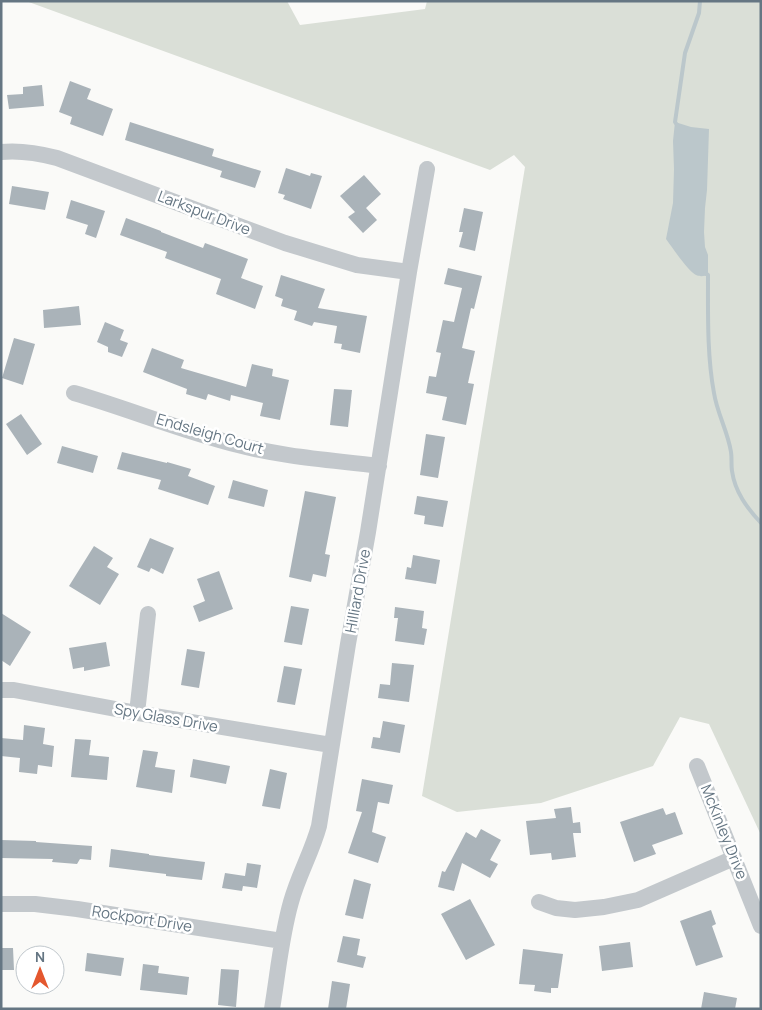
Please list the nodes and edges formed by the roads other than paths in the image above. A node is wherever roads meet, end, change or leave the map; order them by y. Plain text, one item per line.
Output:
1 (1, 152) edge
2 (427, 169) dead end
3 (409, 272) junction
4 (74, 393) dead end
5 (379, 466) junction
6 (148, 614) dead end
7 (1, 690) edge
8 (137, 713) junction
9 (332, 746) junction
10 (697, 766) dead end
11 (734, 858) junction
12 (539, 902) dead end
13 (1, 904) edge
14 (761, 926) edge
15 (282, 941) junction
16 (272, 1009) edge

1 - 3 street, Larkspur Drive
2 - 3 street, Hilliard Drive
3 - 5 street, Hilliard Drive
4 - 5 street, Endsleigh Court
5 - 9 street, Hilliard Drive
6 - 8 street
7 - 8 street, Spy Glass Drive
8 - 9 street, Spy Glass Drive
9 - 15 street, Hilliard Drive
10 - 11 street, McKinley Drive
11 - 12 street
11 - 14 street, McKinley Drive
13 - 15 street, Rockport Drive
15 - 16 street, Hilliard Drive

